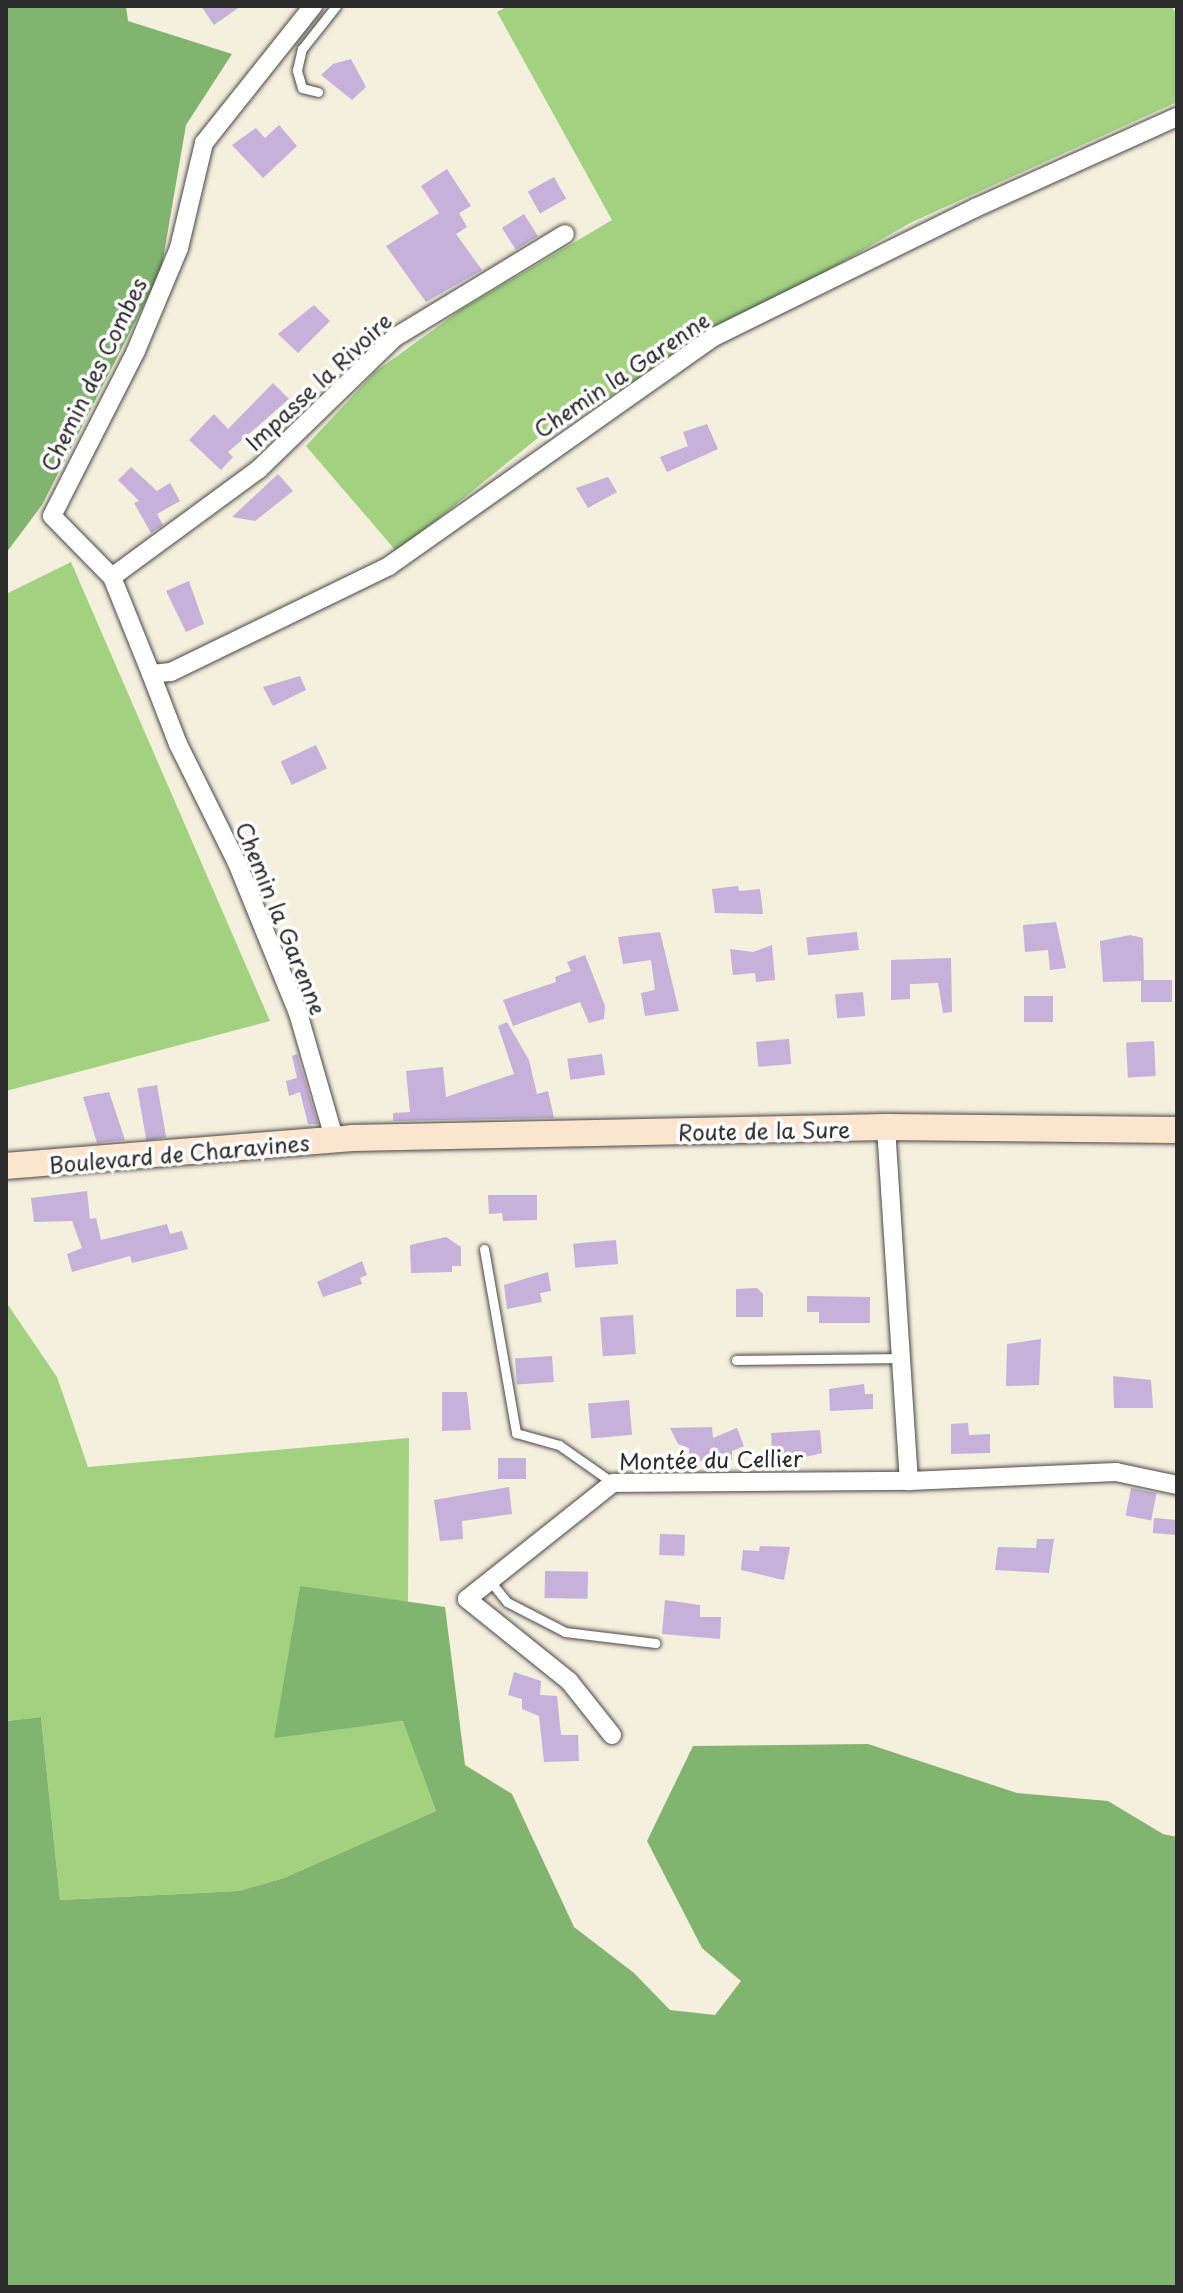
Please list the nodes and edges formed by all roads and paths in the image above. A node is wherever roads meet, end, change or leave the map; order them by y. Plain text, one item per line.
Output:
1 (313, 6) edge
2 (336, 6) edge
3 (318, 92) dead end
4 (1177, 117) edge
5 (565, 234) dead end
6 (52, 516) joint
7 (112, 577) junction
8 (151, 674) junction
9 (886, 1127) junction
10 (1177, 1130) edge
11 (344, 1140) junction
12 (6, 1166) edge
13 (484, 1249) dead end
14 (901, 1358) junction
15 (736, 1360) dead end
16 (909, 1481) junction
17 (613, 1483) junction
18 (1177, 1485) edge
19 (490, 1581) junction
20 (655, 1643) dead end
21 (612, 1735) dead end

1 - 6 street, Chemin des Combes
2 - 3 lane
4 - 8 street, Chemin la Garenne
5 - 7 street, Impasse la Rivoire
6 - 7 street, Chemin la Garenne
7 - 8 street, Chemin la Garenne
8 - 11 street, Chemin la Garenne
9 - 10 main road, Route de la Sure
9 - 11 main road, Route de la Sure
9 - 14 street
11 - 12 main road, Boulevard de Charavines
13 - 17 lane
14 - 15 lane
14 - 16 street
16 - 17 street, Montée du Cellier
16 - 18 street, Montée du Cellier
17 - 19 street, Montée du Cellier
19 - 20 lane
19 - 21 street, Montée du Cellier

